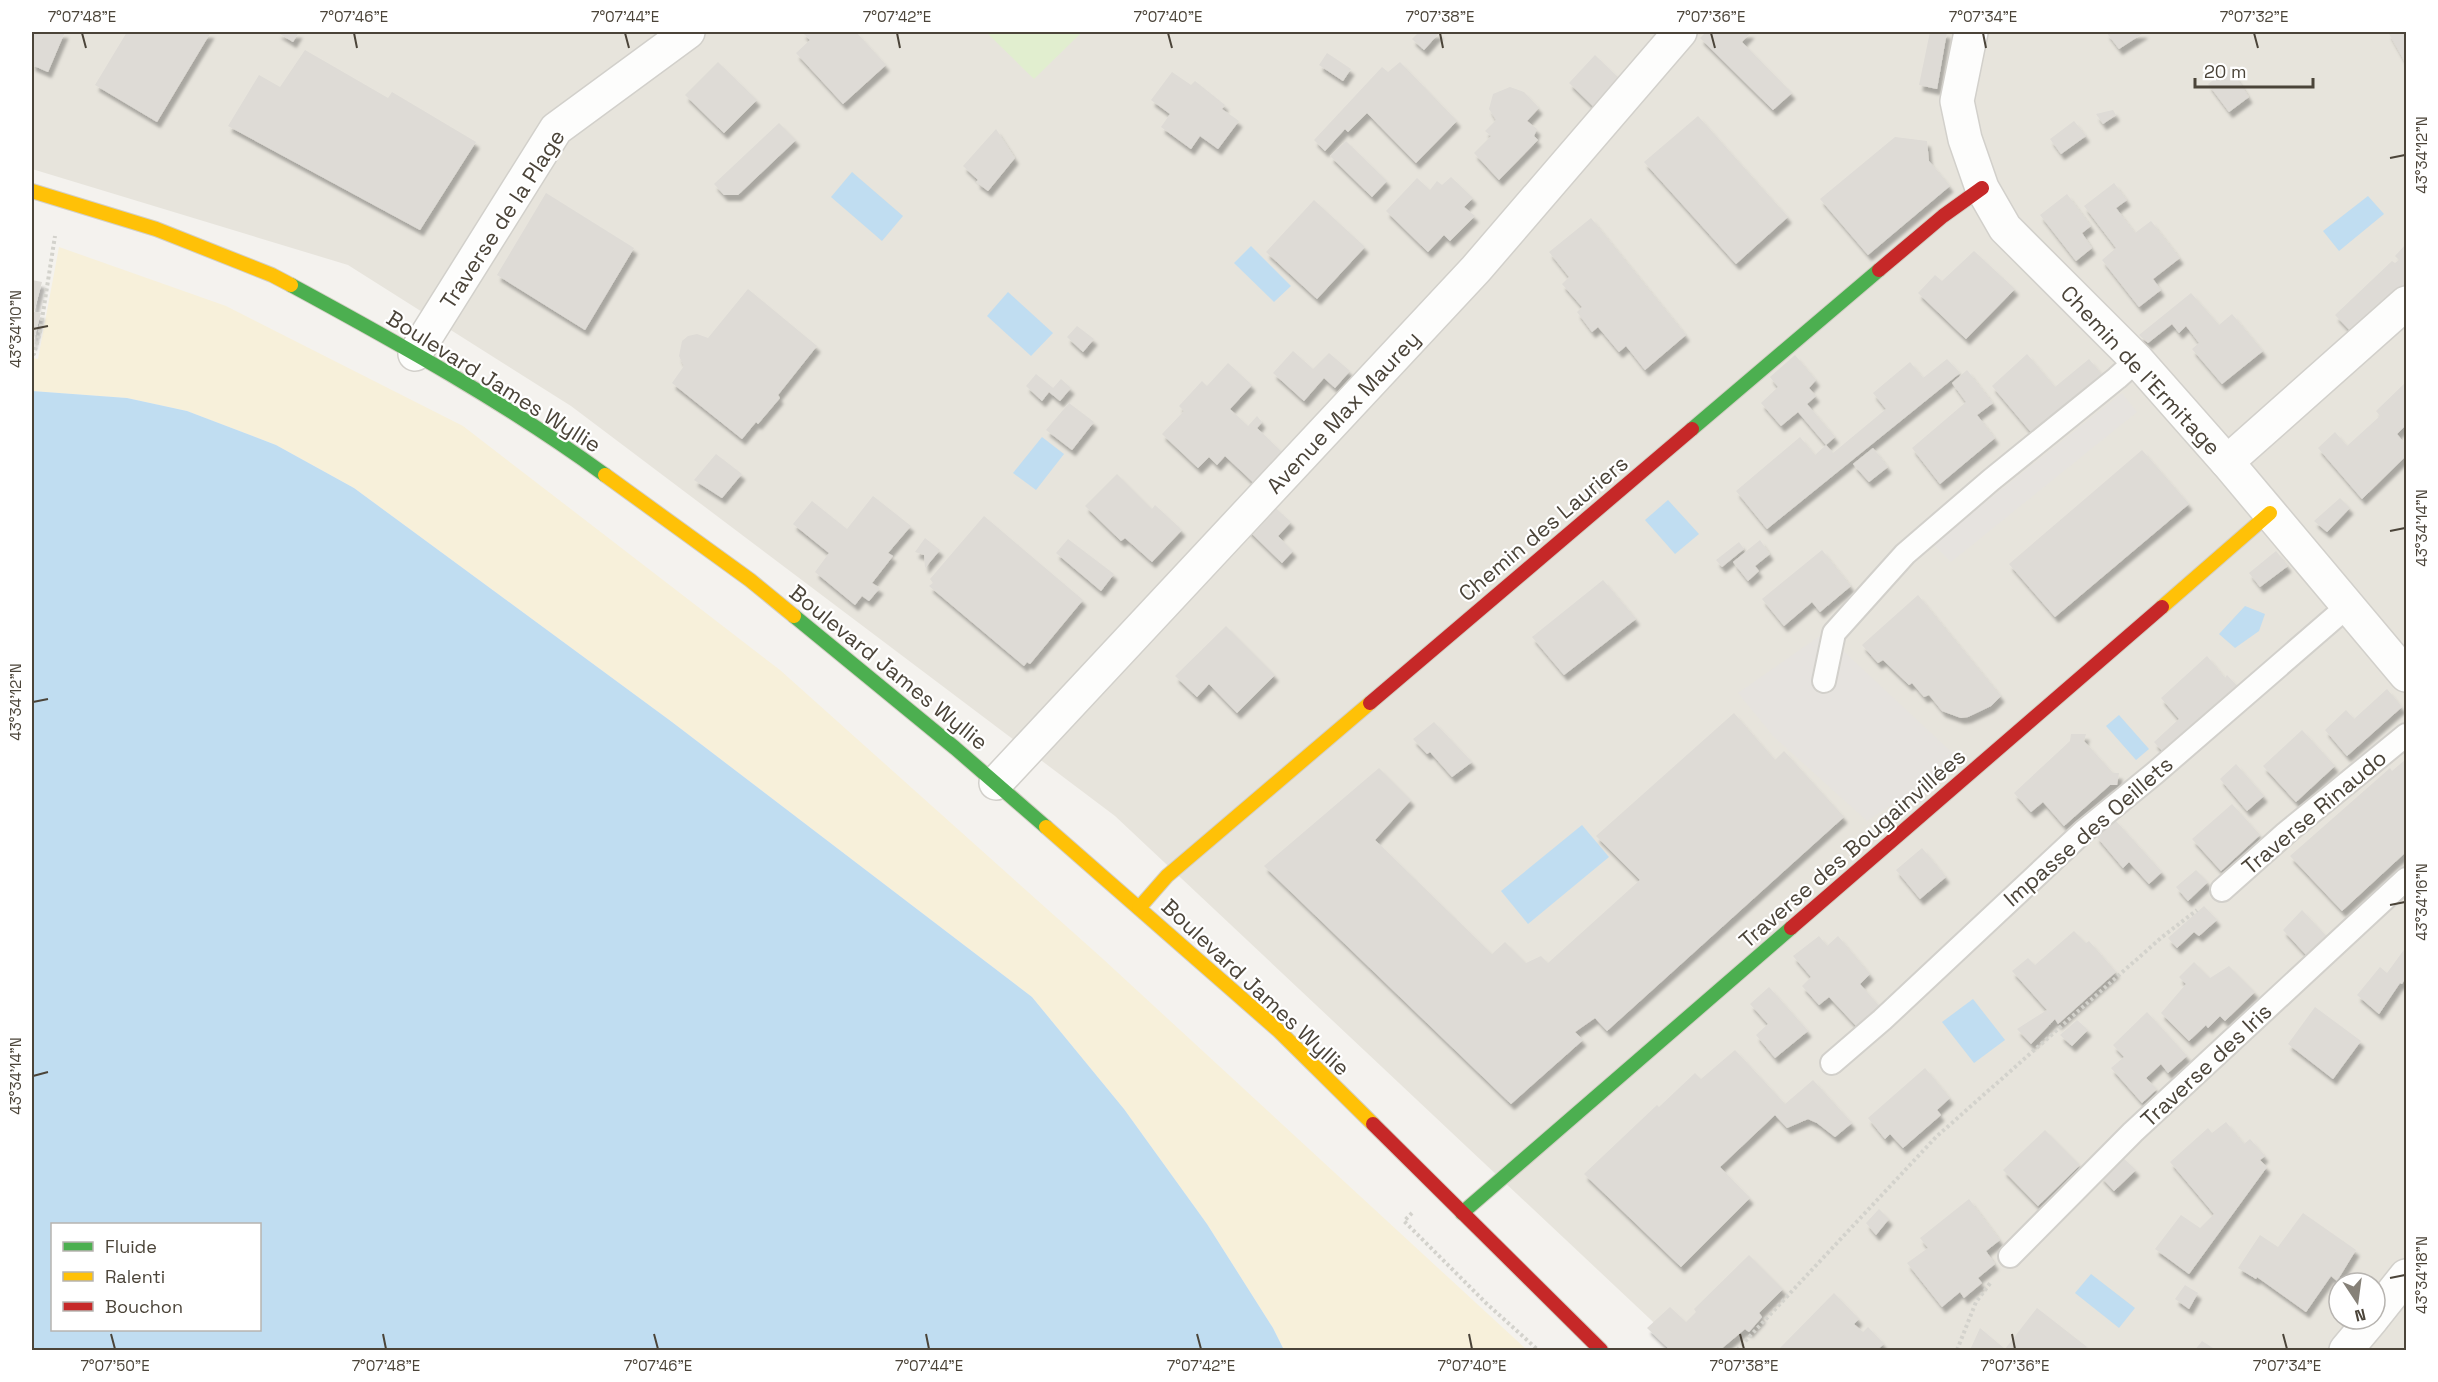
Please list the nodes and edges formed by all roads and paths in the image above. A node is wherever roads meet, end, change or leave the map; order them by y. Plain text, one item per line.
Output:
1 (688, 32) edge
2 (1680, 32) edge
3 (1971, 32) edge
4 (1982, 188) junction
5 (32, 191) edge
6 (47, 230) dead end
7 (2406, 303) edge
8 (32, 354) edge
9 (415, 354) junction
10 (2137, 360) junction
11 (2227, 462) junction
12 (2270, 513) junction
13 (2349, 605) junction
14 (2406, 675) edge
15 (1824, 681) dead end
16 (2406, 735) edge
17 (996, 783) junction
18 (2406, 879) edge
19 (2222, 890) joint
20 (1138, 908) junction
21 (1832, 1063) dead end
22 (1438, 1190) junction
23 (1462, 1213) junction
24 (2010, 1256) joint
25 (2406, 1276) edge
26 (2387, 1300) edge
27 (2362, 1331) edge
28 (1538, 1350) edge
29 (1601, 1350) edge
30 (1737, 1350) edge
31 (1957, 1350) edge
32 (2346, 1350) edge

1 - 9 street, Traverse de la Plage
2 - 17 street, Avenue Max Maurey
3 - 4 street, Chemin de l'Ermitage
4 - 10 street, Chemin de l'Ermitage
4 - 20 street, Chemin des Lauriers
5 - 9 street, Boulevard James Wyllie
6 - 8 path
7 - 11 street
9 - 17 street, Boulevard James Wyllie
10 - 11 street, Chemin de l'Ermitage
10 - 15 lane
11 - 12 street, Chemin de l'Ermitage
12 - 13 street, Chemin de l'Ermitage
12 - 23 street, Traverse des Bougainvillées
13 - 14 street, Chemin de l'Ermitage
13 - 21 lane, Impasse des Oeillets
16 - 19 lane, Traverse Rinaudo
17 - 20 street, Boulevard James Wyllie
18 - 24 lane, Traverse des Iris
19 - 30 path
20 - 22 street, Boulevard James Wyllie
22 - 23 street, Boulevard James Wyllie
22 - 28 path
23 - 29 street, Boulevard James Wyllie
24 - 31 path
25 - 26 street
27 - 32 street

